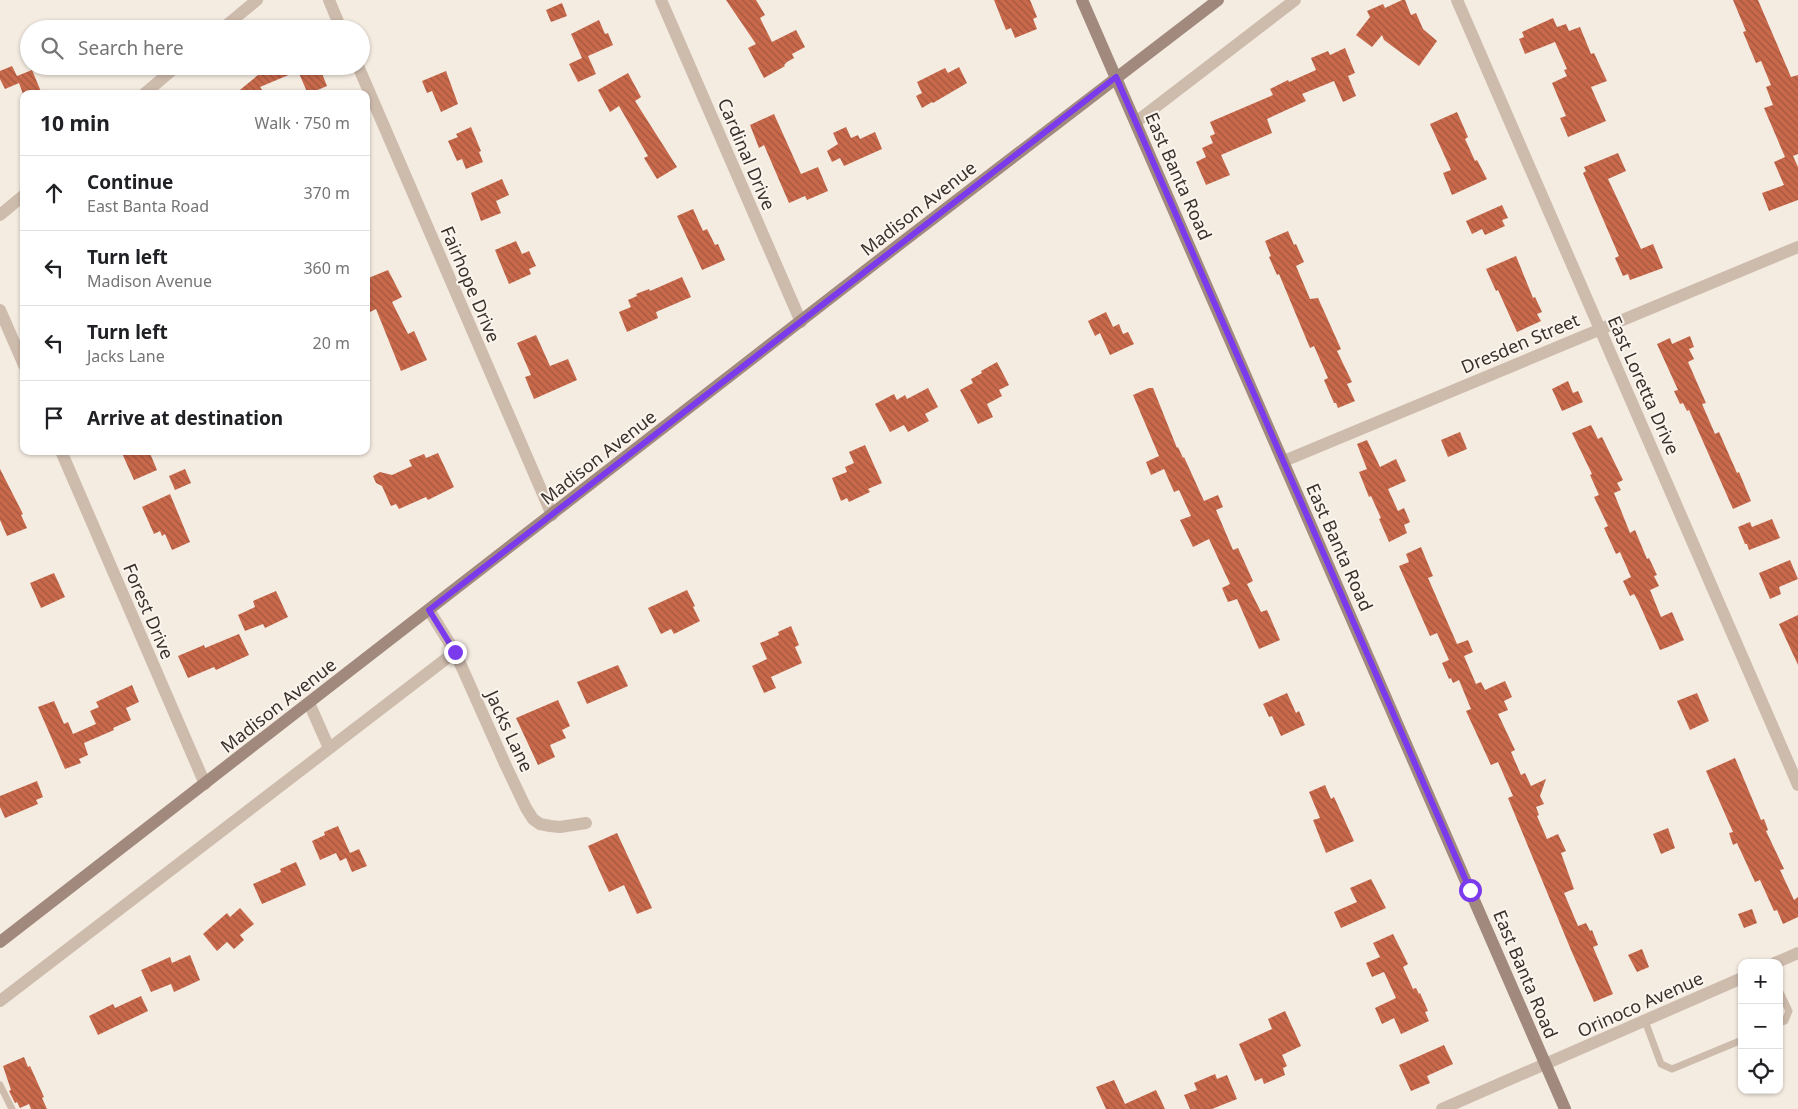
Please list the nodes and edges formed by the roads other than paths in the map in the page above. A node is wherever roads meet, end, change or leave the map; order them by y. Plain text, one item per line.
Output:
1 (257, 0) edge
2 (329, 0) edge
3 (661, 0) edge
4 (1082, 0) edge
5 (1218, 0) edge
6 (1295, 0) edge
7 (1457, 0) edge
8 (233, 20) edge
9 (337, 20) edge
10 (166, 75) edge
11 (362, 75) edge
12 (1116, 77) junction
13 (149, 90) edge
14 (368, 90) edge
15 (370, 94) edge
16 (1136, 122) junction
17 (20, 198) edge
18 (0, 215) edge
19 (1798, 247) edge
20 (0, 310) edge
21 (801, 322) junction
22 (1600, 329) junction
23 (20, 356) edge
24 (63, 455) edge
25 (1284, 461) junction
26 (552, 515) junction
27 (429, 610) junction
28 (455, 652) junction
29 (309, 703) junction
30 (329, 748) junction
31 (206, 784) junction
32 (1798, 785) edge
33 (586, 823) dead end
34 (0, 942) edge
35 (1798, 953) edge
36 (1783, 960) edge
37 (1738, 980) edge
38 (1783, 998) edge
39 (0, 1001) edge
40 (1645, 1021) junction
41 (1783, 1022) edge
42 (1738, 1042) edge
43 (1546, 1065) junction
44 (0, 1085) edge
45 (3, 1100) edge
46 (12, 1109) edge
47 (1442, 1109) edge
48 (1566, 1109) edge

1 - 8 street
2 - 9 street
3 - 21 street, Cardinal Drive
4 - 12 main road, East Banta Road
5 - 12 main road, Madison Avenue
6 - 16 street
7 - 22 street, East Loretta Drive
10 - 13 street
11 - 14 street, Fairhope Drive
12 - 16 main road, East Banta Road
12 - 21 main road, Madison Avenue
15 - 26 street, Fairhope Drive
16 - 25 main road, East Banta Road
17 - 18 street
19 - 22 street, Dresden Street
20 - 23 street
21 - 26 main road, Madison Avenue
22 - 25 street, Dresden Street
22 - 32 street, East Loretta Drive
24 - 31 street, Forest Drive
25 - 43 main road, East Banta Road
26 - 27 main road, Madison Avenue
27 - 28 street, Jacks Lane
27 - 29 main road, Madison Avenue
28 - 30 street
28 - 33 street, Jacks Lane
29 - 30 street
29 - 31 main road, Madison Avenue
30 - 39 street
31 - 34 main road, Madison Avenue
35 - 36 street
37 - 40 street, Orinoco Avenue
38 - 41 lane
40 - 42 lane
40 - 43 street, Orinoco Avenue
43 - 47 street, Orinoco Avenue
43 - 48 main road, East Banta Road
44 - 45 lane
45 - 46 lane

